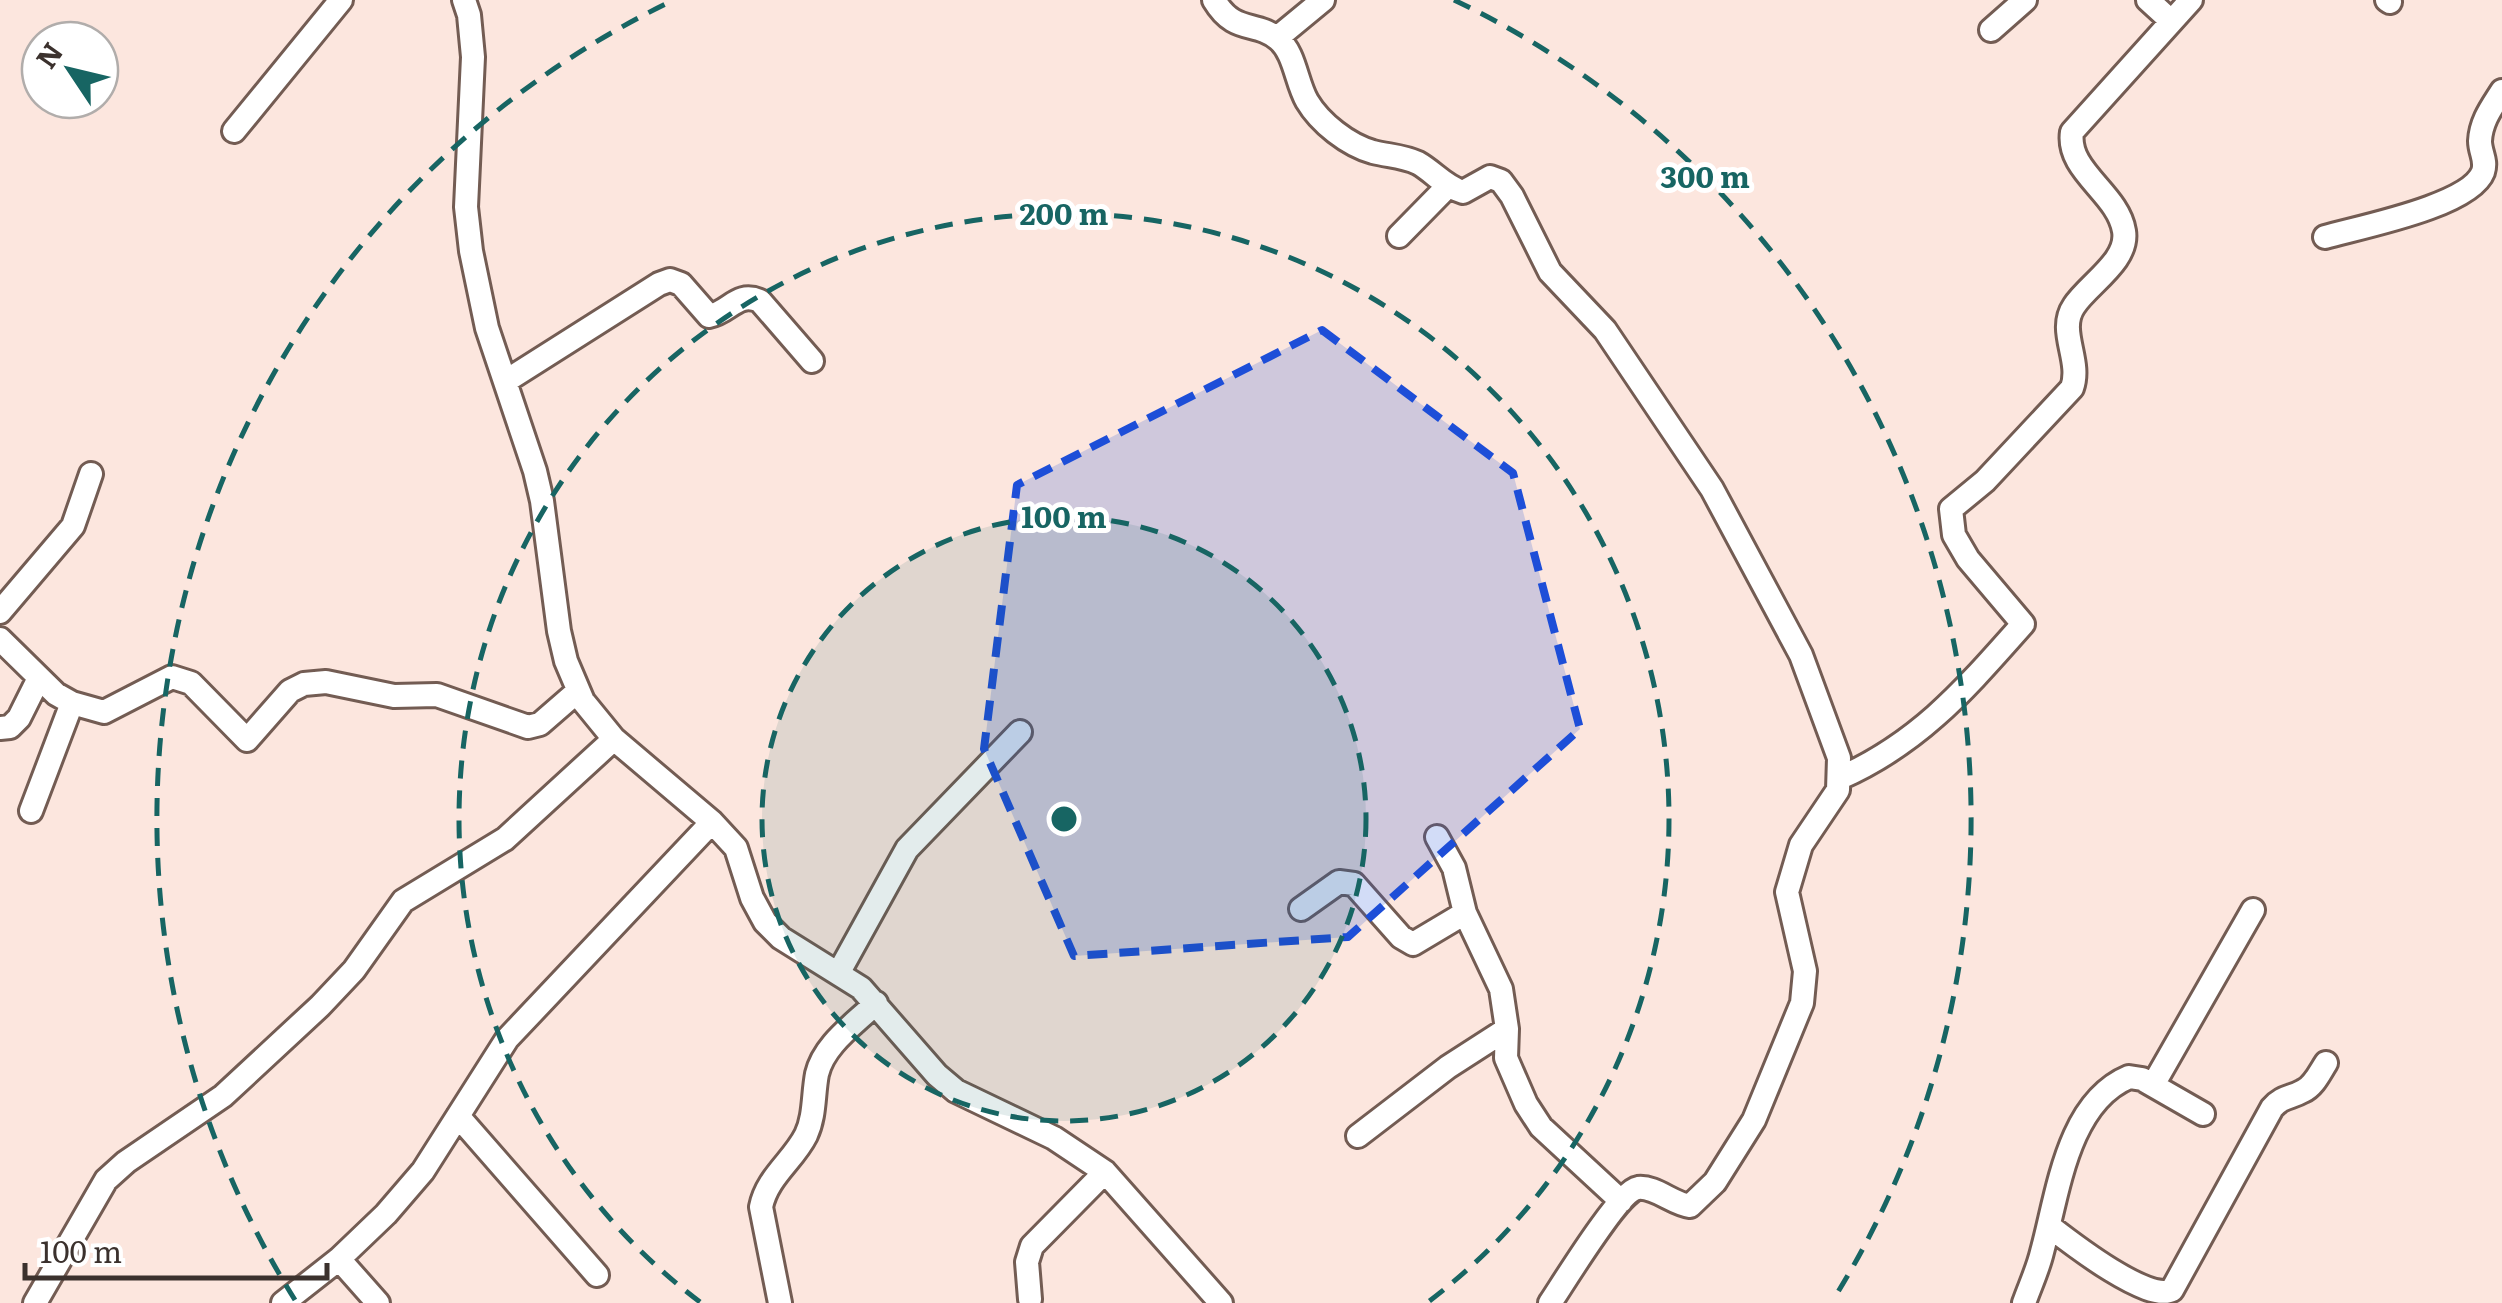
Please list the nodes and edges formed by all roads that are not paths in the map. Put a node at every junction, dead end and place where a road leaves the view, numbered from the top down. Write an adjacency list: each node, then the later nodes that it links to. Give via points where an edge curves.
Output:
1 (341, 0): 12 (street)
2 (464, 0): 17 (street, via 473,57 466,208 488,328)
3 (1214, 0): 10 (street, via 1241,26)
4 (1323, 0): 10 (street)
5 (2025, 0): 9 (street)
6 (2148, 0): 8 (street)
7 (2191, 0): 8 (street)
8 (2171, 21): 27 (street, via 2072,132 2076,158 2115,205 2125,232 2119,255 2072,308 2072,388 1951,509 1954,534 1968,559 2023,624 1945,711 1872,764)
9 (1991, 30)
10 (1277, 38): 13 (street, via 1326,124 1370,152 1421,165)
11 (2502, 91): 15 (street, via 2484,118 2480,143 2486,164 2469,190)
12 (234, 131)
13 (1448, 186): 14 (street); 27 (street, via 1463,192 1490,178 1501,181 1550,272 1605,330 1712,489 1801,655)
14 (1399, 236)
15 (2325, 237)
16 (812, 360): 17 (street, via 760,301 740,298 709,316 670,280)
17 (506, 381): 22 (street, via 542,500 559,631)
18 (91, 474): 19 (street, via 73,526)
19 (0, 612)
20 (0, 639): 21 (street)
21 (39, 678): 23 (street); 24 (street, via 19,718)
22 (578, 691): 23 (street, via 528,727 437,694 394,696 304,684 290,690 247,740 191,683 172,676 104,712); 26 (street)
23 (72, 703): 28 (street)
24 (0, 728)
25 (1020, 732): 34 (street, via 907,850)
26 (614, 740): 29 (street); 48 (street, via 506,840 404,901 320,1006 223,1096 106,1180)
27 (1840, 778): 43 (street, via 1790,873 1787,892 1805,971 1802,1004 1754,1120 1715,1182 1690,1206 1640,1188)
28 (31, 811)
29 (712, 822): 34 (street, via 736,848 765,922 798,951); 40 (street, via 507,1039)
30 (1438, 837): 33 (street)
31 (1301, 910): 33 (street, via 1339,882 1354,884 1413,944)
32 (2253, 910): 38 (street)
33 (1466, 913): 36 (street, via 1501,989)
34 (838, 972): 35 (street)
35 (876, 1004): 42 (street, via 956,1091 1054,1138); 51 (street, via 828,1050 804,1140 764,1191 760,1206)
36 (1507, 1030): 41 (street); 43 (street, via 1506,1058 1541,1127)
37 (2326, 1063): 44 (street, via 2310,1087 2272,1108 2166,1295 2113,1274)
38 (2153, 1085): 39 (street); 44 (street, via 2129,1076 2104,1092 2082,1123)
39 (2203, 1114)
40 (458, 1116): 45 (street, via 423,1171); 46 (street)
41 (1358, 1136)
42 (1105, 1172): 47 (street, via 1032,1246 1026,1262); 52 (street)
43 (1620, 1201): 53 (street)
44 (2049, 1226): 54 (street)
45 (339, 1260): 49 (street); 50 (street)
46 (597, 1275)
47 (1030, 1299)
48 (35, 1303)
49 (283, 1303)
50 (378, 1303)
51 (780, 1303)
52 (1221, 1303)
53 (1550, 1303)
54 (2024, 1303)

